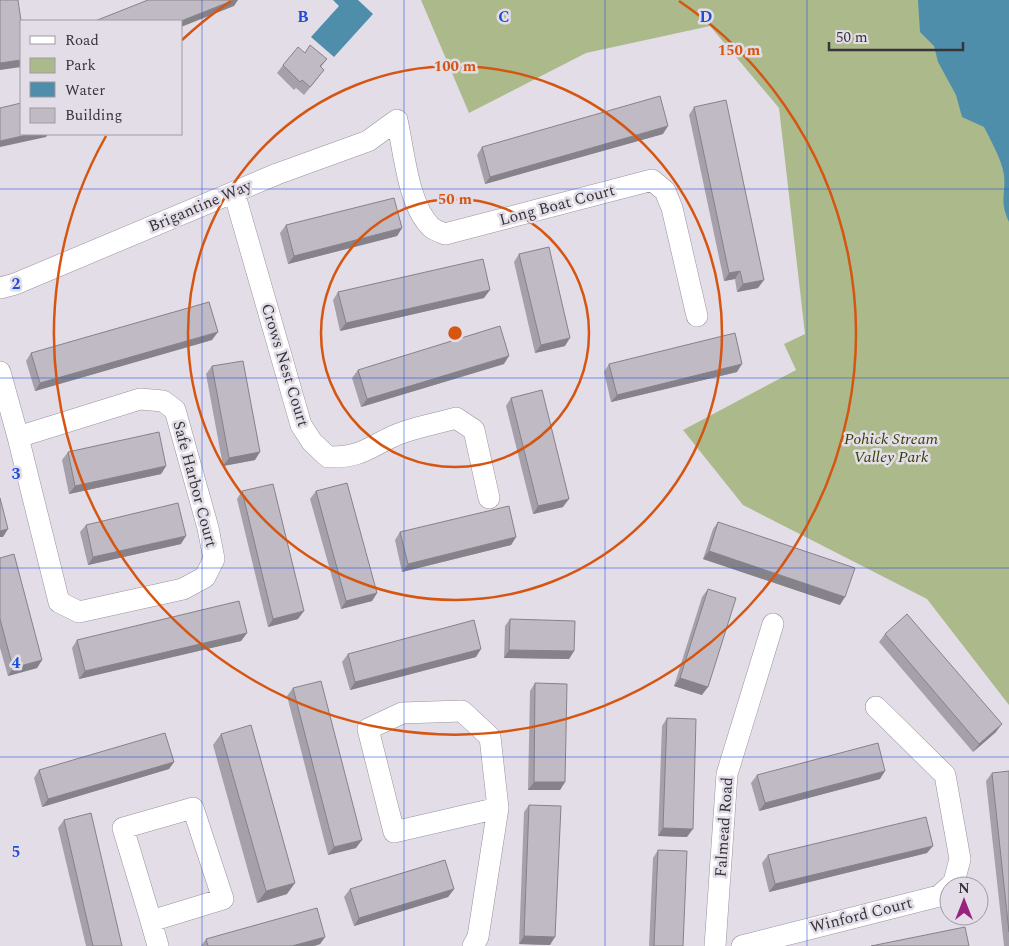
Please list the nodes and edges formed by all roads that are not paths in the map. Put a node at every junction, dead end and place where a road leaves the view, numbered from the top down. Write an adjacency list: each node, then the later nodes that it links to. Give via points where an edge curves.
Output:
1 (397, 120): 2 (street, Brigantine Way, via 368,141); 4 (street, Long Boat Court, via 415,200 432,228 445,234 652,180 665,191 672,208)
2 (234, 192): 3 (street, Brigantine Way); 7 (street, Crows Nest Court, via 301,425 312,442 328,457 347,457 372,449 402,432 456,418 474,430)
3 (0, 288)
4 (697, 316)
5 (0, 372): 6 (street, Safe Harbor Court)
6 (18, 437): 6 (street, Safe Harbor Court, via 59,602 79,612 183,589 205,577 214,559 208,528 175,410 163,401 140,399)
7 (489, 498)
8 (773, 624): 16 (street, Falmead Road, via 727,774)
9 (876, 707): 11 (street, Winford Court, via 946,775 960,859)
10 (498, 808): 10 (street, via 490,736 462,711 402,713 368,728 394,832); 15 (street, via 478,937)
11 (956, 876)
12 (939, 896): 17 (street, Winford Court)
13 (151, 921): 13 (street, via 123,828 193,808 223,899); 14 (street)
14 (158, 946)
15 (473, 946)
16 (715, 946)
17 (742, 946)

